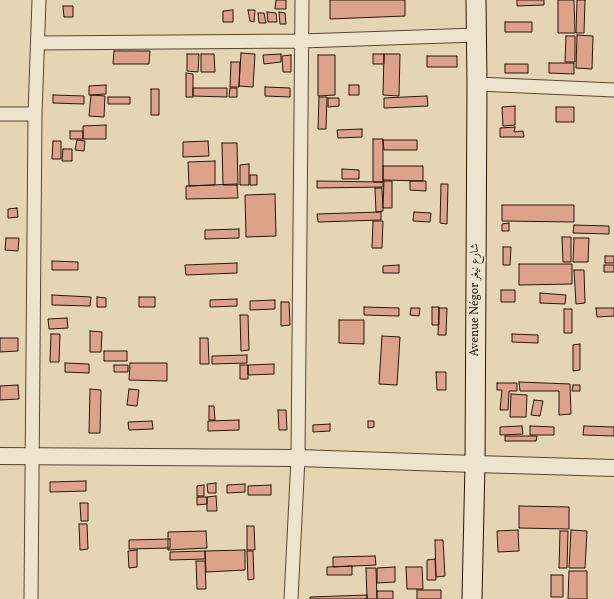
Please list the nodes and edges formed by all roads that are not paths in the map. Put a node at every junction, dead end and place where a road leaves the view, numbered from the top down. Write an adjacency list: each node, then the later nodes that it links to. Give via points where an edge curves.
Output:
1 (39, 0): 6 (street)
2 (302, 0): 5 (street)
3 (476, 0): 4 (main road, Avenue Négor شارع نيغر)
4 (476, 35): 5 (street); 7 (main road, Avenue Négor شارع نيغر)
5 (302, 41): 6 (street); 13 (street)
6 (38, 43): 10 (street)
7 (477, 84): 8 (street); 14 (main road, Avenue Négor شارع نيغر)
8 (614, 90)
9 (0, 114): 10 (street)
10 (34, 114): 12 (street)
11 (0, 456): 12 (street)
12 (32, 457): 13 (street); 16 (street)
13 (298, 458): 14 (street); 17 (street)
14 (475, 464): 15 (street); 18 (main road, Avenue Négor شارع نيغر)
15 (614, 468)
16 (31, 599)
17 (291, 599)
18 (472, 599)

